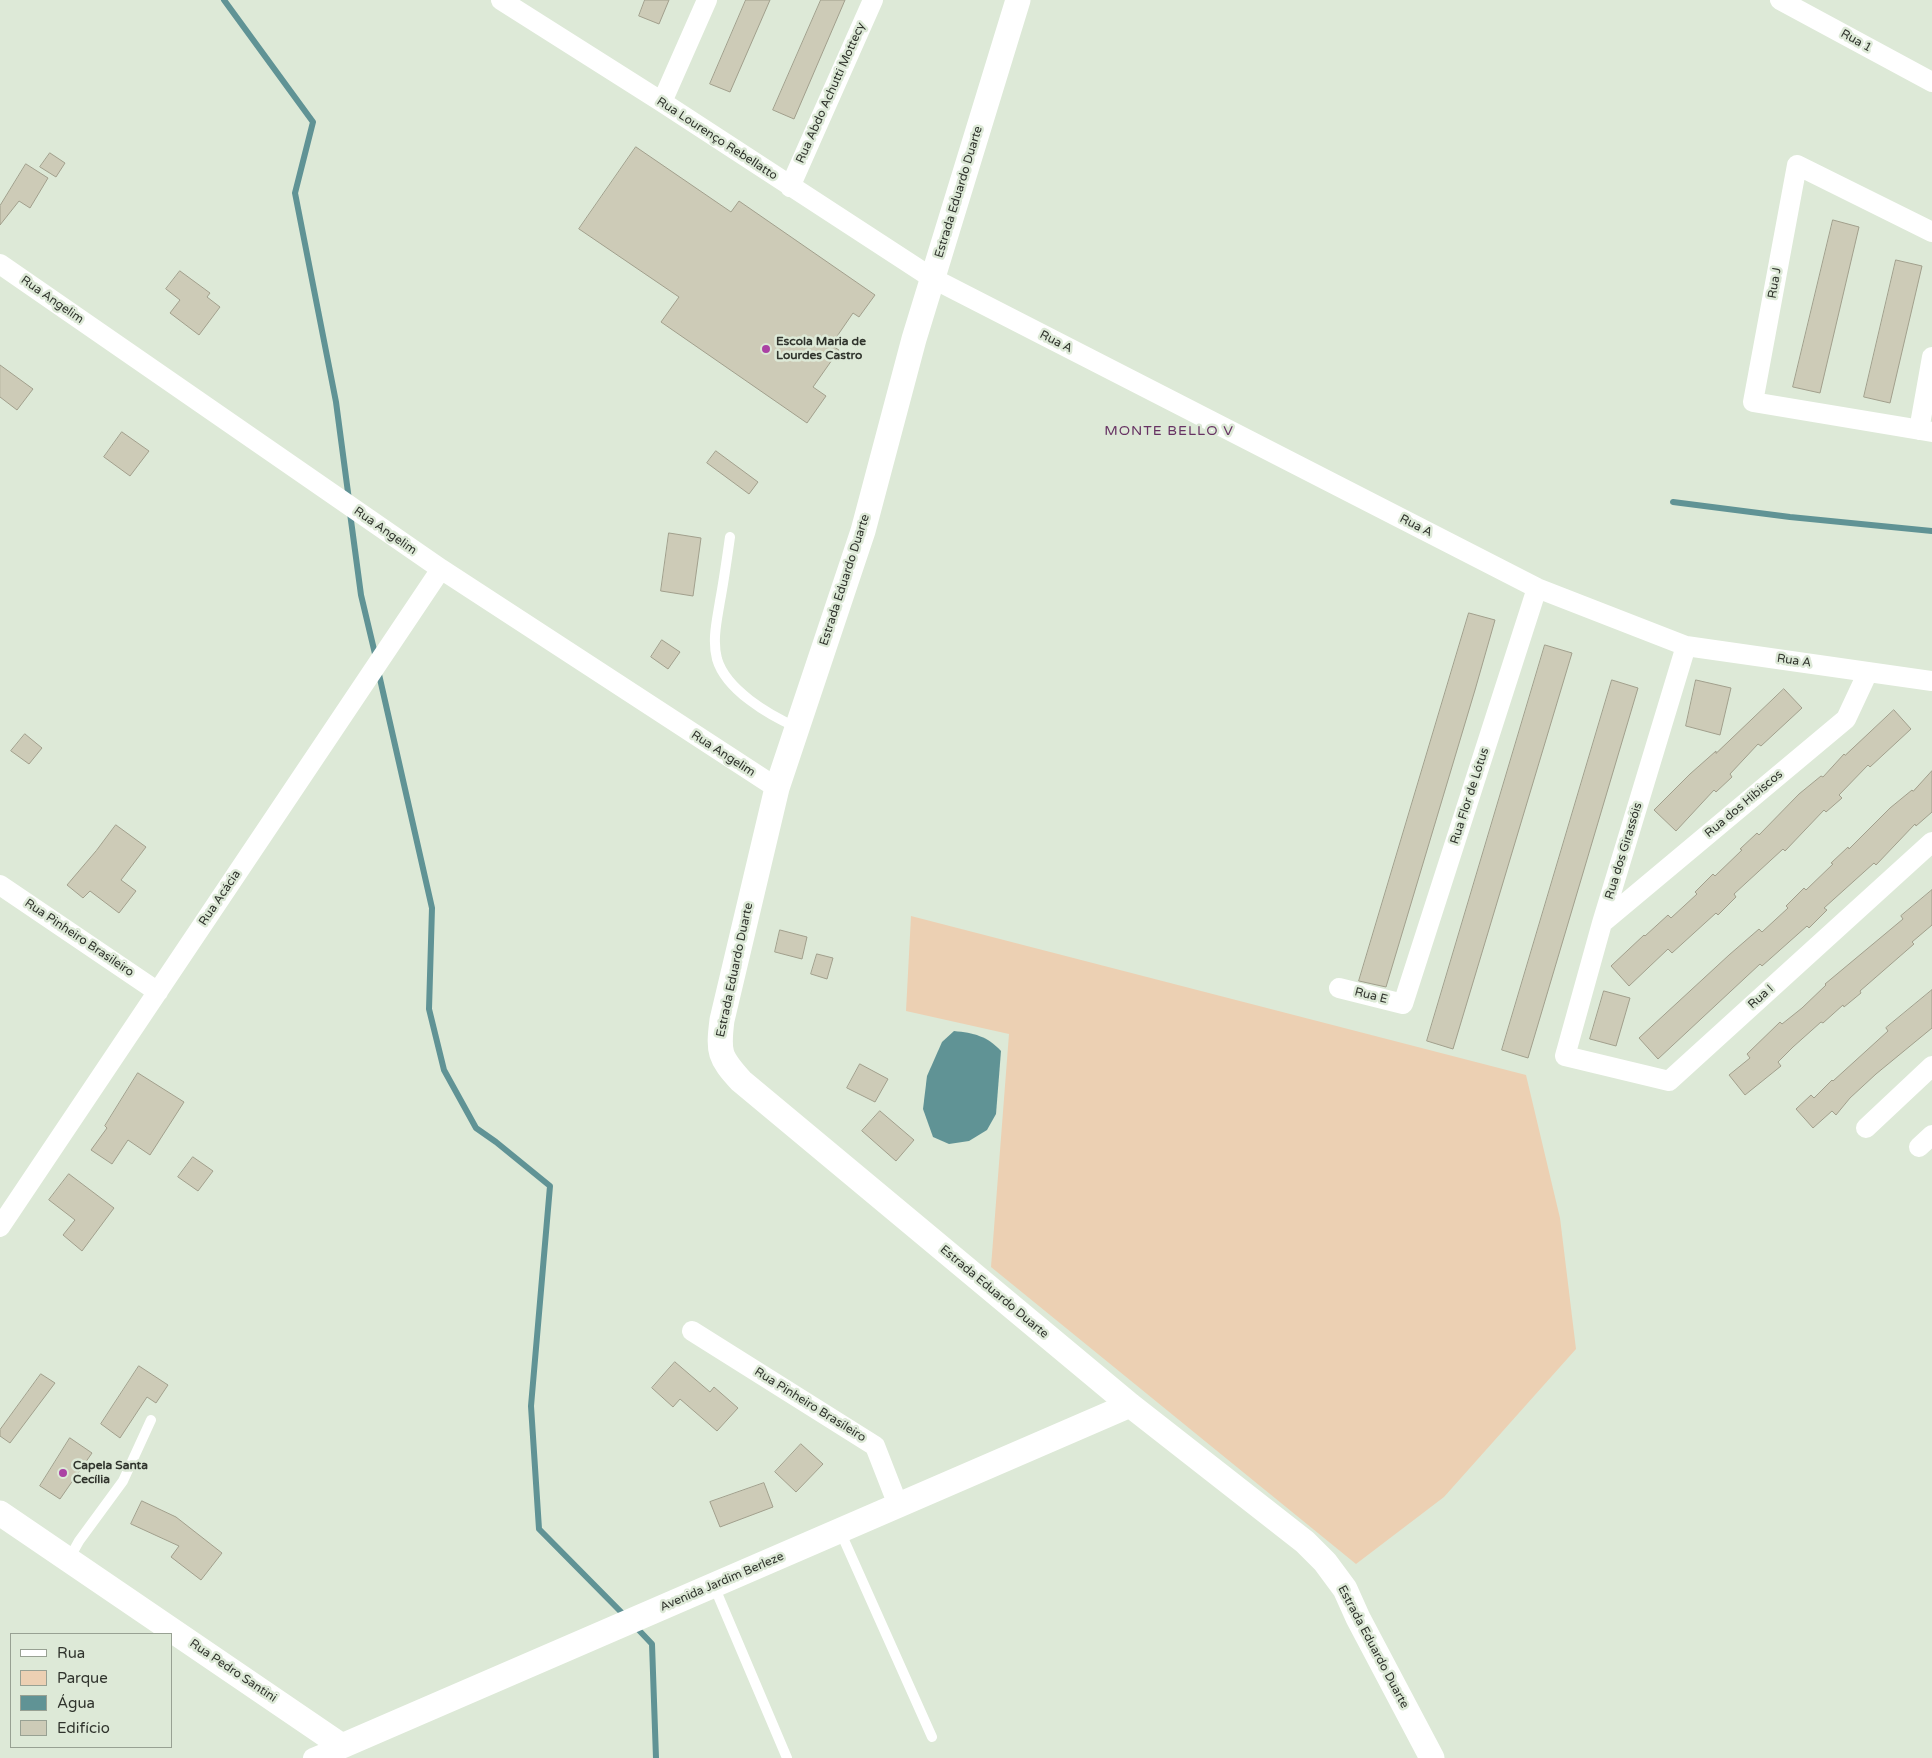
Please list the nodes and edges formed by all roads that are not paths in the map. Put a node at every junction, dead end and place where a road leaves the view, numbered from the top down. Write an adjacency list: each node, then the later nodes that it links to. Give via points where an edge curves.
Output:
1 (501, 0): 6 (street, Rua Lourenço Rebellatto)
2 (707, 0): 8 (street)
3 (873, 0): 9 (street, Rua Abdo Achutti Mottecy)
4 (1018, 0): 12 (street, Estrada Eduardo Duarte)
5 (1780, 0): 7 (street, Rua 1)
6 (531, 8): 8 (street, Rua Lourenço Rebellatto)
7 (1932, 82)
8 (662, 102): 9 (street, Rua Lourenço Rebellatto)
9 (790, 187): 12 (street, Rua Lourenço Rebellatto)
10 (1932, 232): 14 (street, Rua J, via 1797,165 1753,402)
11 (0, 264): 16 (street, Rua Angelim)
12 (932, 278): 17 (street, Rua A); 21 (street, Estrada Eduardo Duarte, via 863,531)
13 (1932, 356): 14 (street)
14 (1925, 431)
15 (730, 537): 21 (lane, via 714,642 717,659 737,691)
16 (441, 569): 22 (street, Rua Angelim); 27 (street, Rua Acácia)
17 (1537, 588): 18 (street, Rua A); 28 (street, Rua Flor de Lótus)
18 (1686, 646): 19 (street, Rua A); 25 (street, Rua dos Girassóis)
19 (1868, 672): 20 (street, Rua A); 25 (street, Rua dos Hibiscos, via 1846,720)
20 (1932, 681)
21 (797, 728): 22 (street, Estrada Eduardo Duarte)
22 (776, 788): 34 (street, Estrada Eduardo Duarte, via 722,1020 719,1046 725,1064 741,1081)
23 (1932, 842): 29 (street, Rua I, via 1669,1081)
24 (0, 885): 27 (street, Rua Pinheiro Brasileiro)
25 (1602, 923): 29 (street, Rua dos Girassóis)
26 (1339, 988): 28 (street, Rua E)
27 (158, 992): 32 (street, Rua Acácia)
28 (1403, 1004)
29 (1565, 1056)
30 (1932, 1066): 31 (street)
31 (1866, 1128)
32 (0, 1227)
33 (692, 1331): 36 (street, Rua Pinheiro Brasileiro, via 875,1446)
34 (1130, 1405): 36 (street, Avenida Jardim Berleze); 45 (street, Estrada Eduardo Duarte, via 1305,1542 1325,1562 1345,1590)
35 (150, 1420): 39 (lane, via 123,1481)
36 (898, 1505): 38 (street, Avenida Jardim Berleze)
37 (0, 1513): 39 (street, Rua Pedro Santini)
38 (840, 1530): 40 (street, Avenida Jardim Berleze); 41 (lane)
39 (69, 1560): 42 (street, Rua Pedro Santini)
40 (713, 1585): 42 (street, Avenida Jardim Berleze); 44 (lane)
41 (932, 1737)
42 (342, 1746): 43 (street, Avenida Jardim Berleze)
43 (313, 1758)
44 (787, 1758)
45 (1432, 1758)

